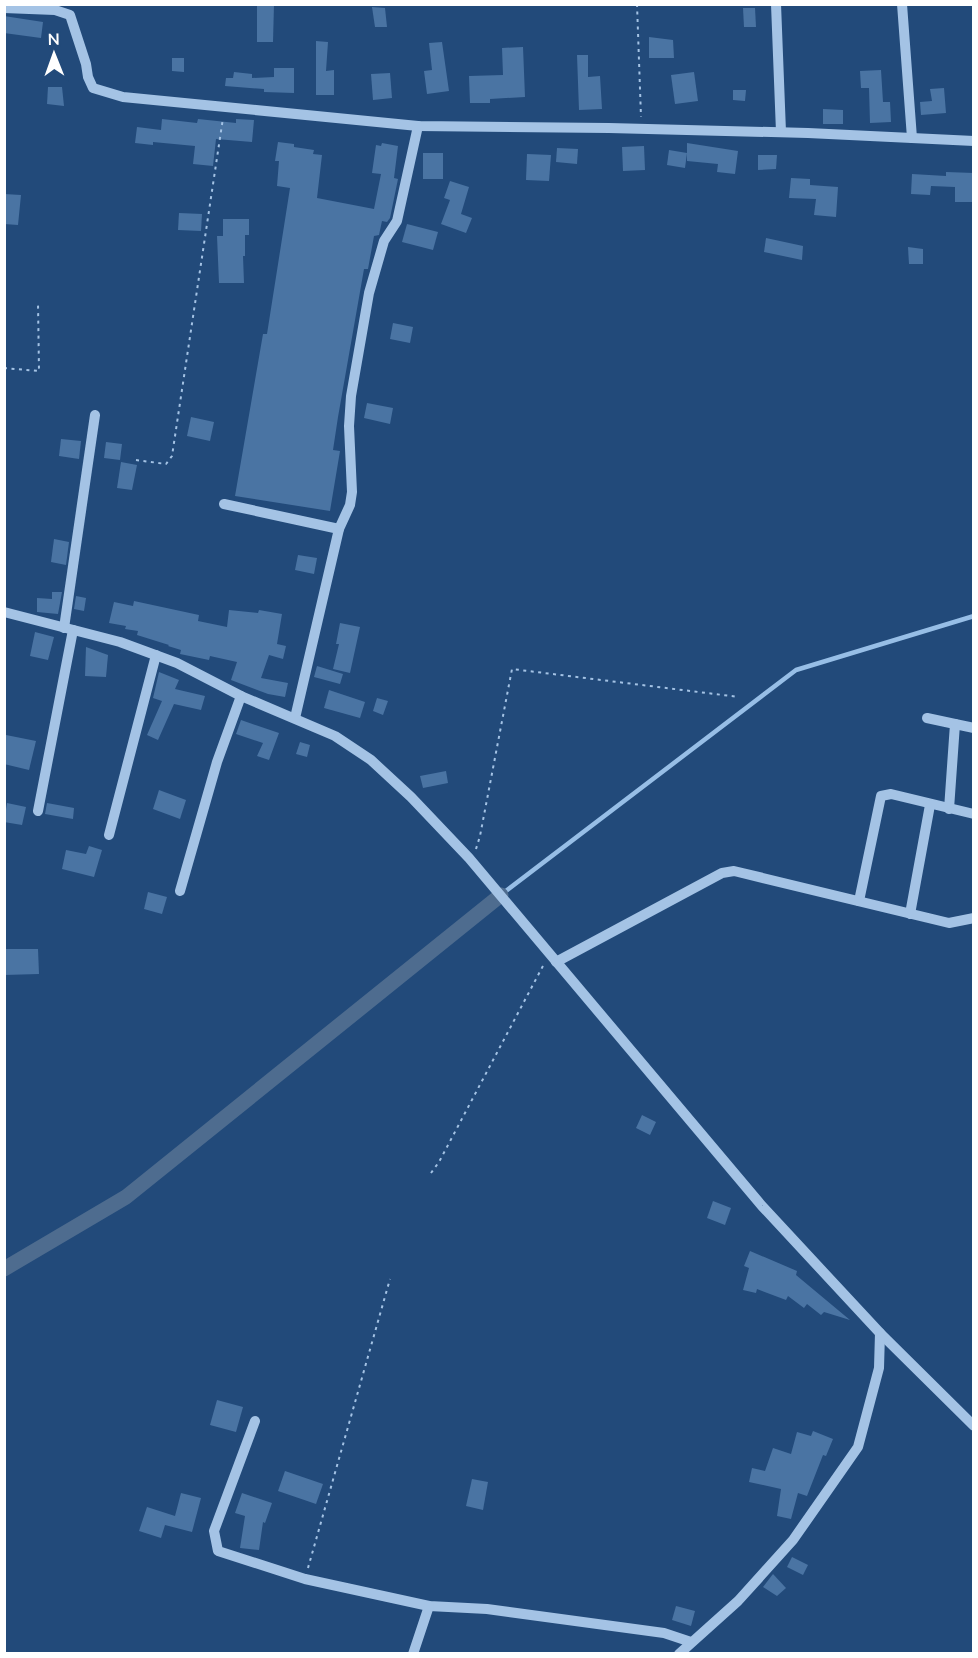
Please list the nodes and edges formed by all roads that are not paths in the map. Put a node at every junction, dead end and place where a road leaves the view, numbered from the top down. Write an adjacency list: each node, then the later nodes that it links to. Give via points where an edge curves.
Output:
1 (776, 4): 5 (street)
2 (902, 4): 6 (street)
3 (4, 8): 4 (street, via 55,10 70,15 93,88 123,97)
4 (418, 126): 5 (street); 10 (street, via 397,221 384,241 369,293 351,396 352,492)
5 (781, 132): 6 (street)
6 (912, 138): 7 (street)
7 (974, 141)
8 (95, 415): 12 (street)
9 (224, 504): 10 (street)
10 (339, 529): 15 (street)
11 (4, 612): 12 (street)
12 (68, 629): 13 (street); 21 (street)
13 (156, 655): 14 (street); 23 (street)
14 (241, 696): 15 (street); 24 (street, via 217,762)
15 (295, 718): 28 (street, via 335,736 371,760 411,796)
16 (927, 718): 17 (street)
17 (955, 724): 18 (street); 20 (street)
18 (974, 728)
19 (930, 805): 20 (street); 25 (street, via 891,794 881,796); 26 (street)
20 (949, 809): 22 (street)
21 (38, 811)
22 (974, 814)
23 (110, 835)
24 (180, 891)
25 (859, 901): 26 (street); 28 (street, via 734,871 722,873)
26 (910, 914): 27 (street, via 949,923)
27 (974, 918)
28 (552, 957): 29 (street, via 762,1206)
29 (880, 1333): 31 (street); 33 (street, via 879,1368 858,1447 794,1540 738,1601)
30 (255, 1421): 32 (street, via 214,1531 218,1551 305,1579)
31 (974, 1426)
32 (429, 1605): 33 (street, via 664,1633); 34 (street)
33 (691, 1642): 35 (street)
34 (413, 1653)
35 (679, 1653)

